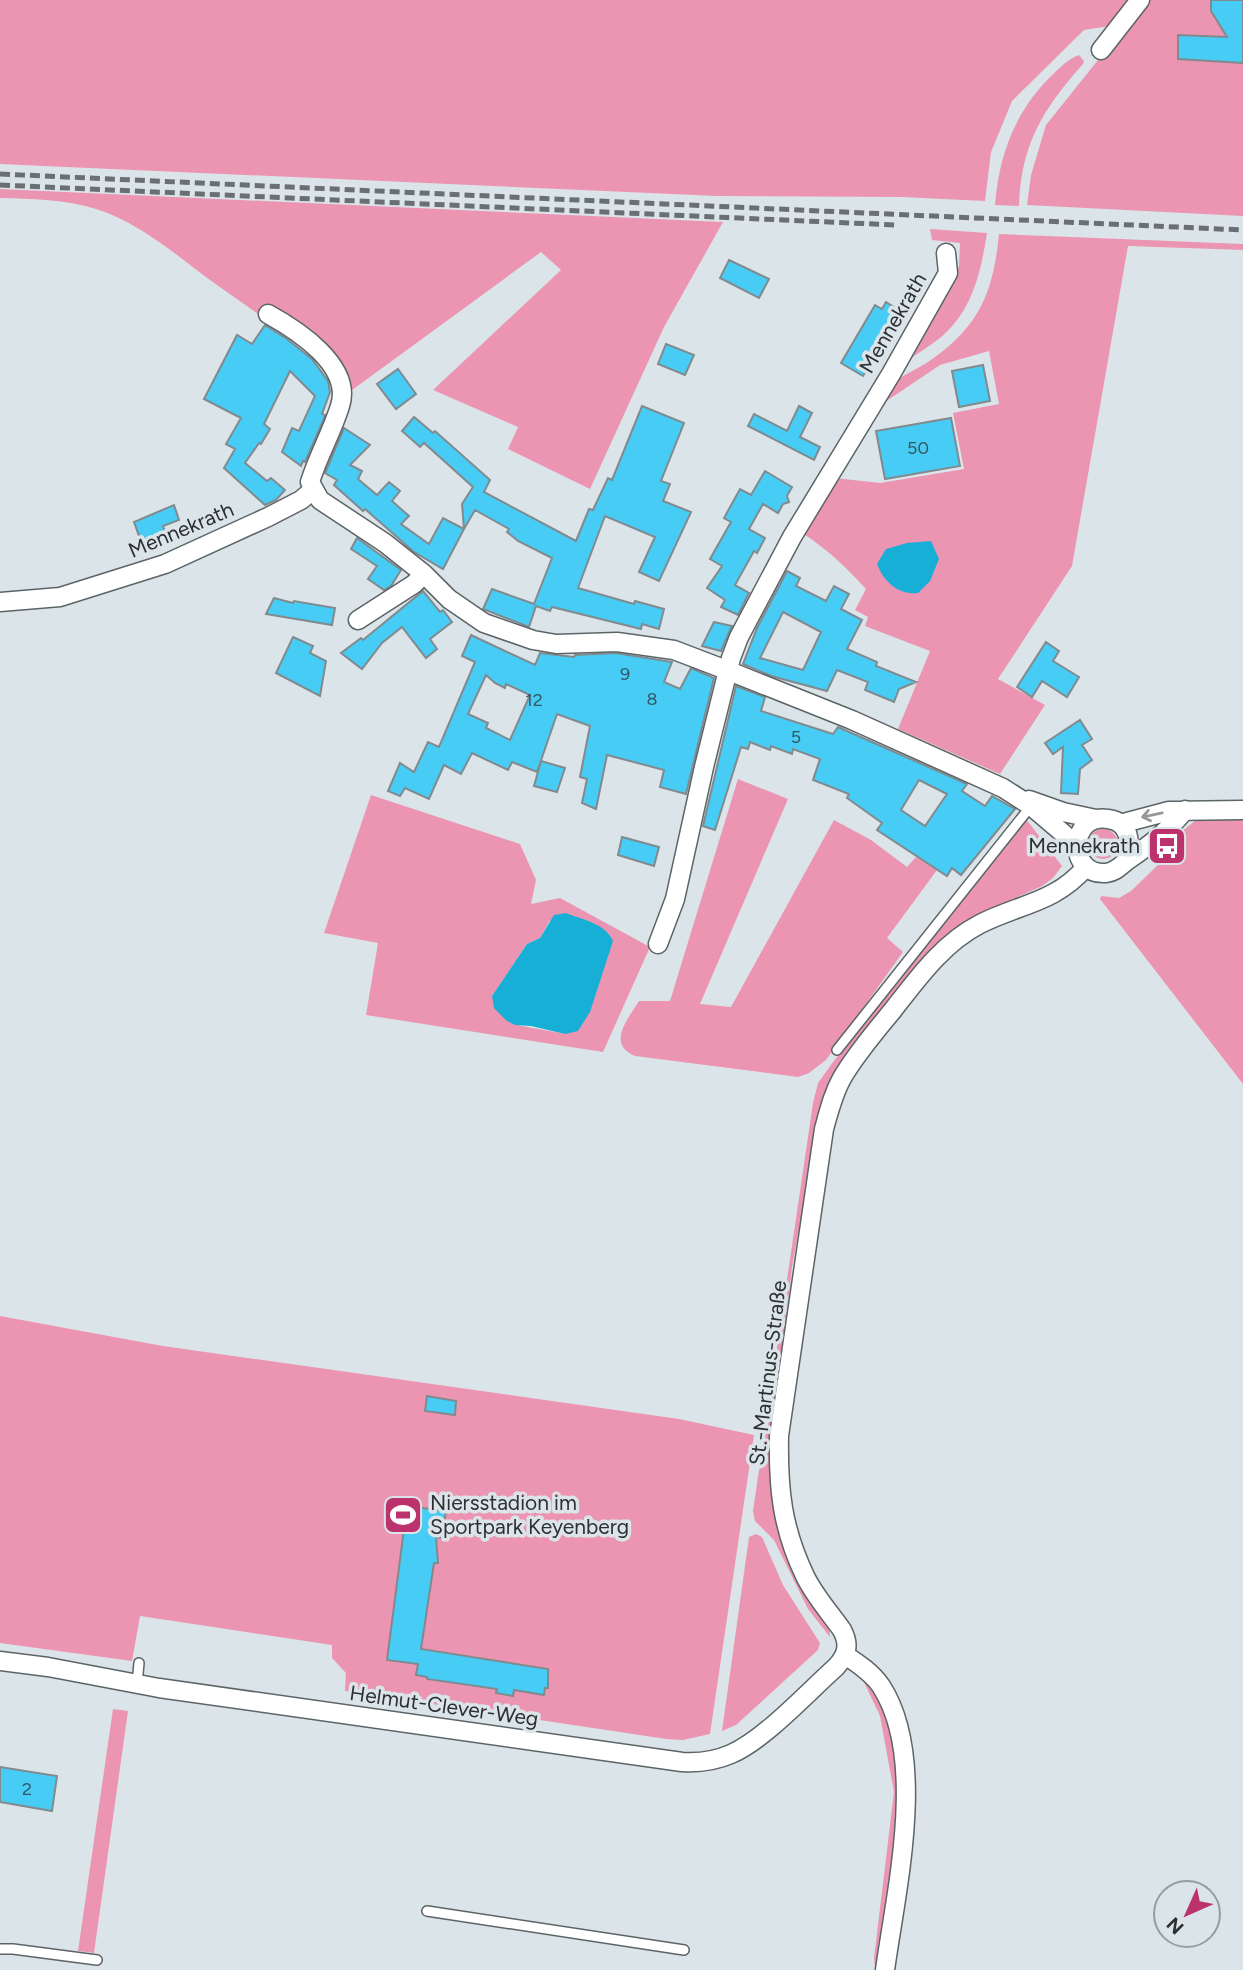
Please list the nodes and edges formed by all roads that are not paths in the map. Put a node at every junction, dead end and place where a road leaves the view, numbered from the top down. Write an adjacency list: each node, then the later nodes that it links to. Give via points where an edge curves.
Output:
1 (1140, 0): 2 (street)
2 (1101, 50)
3 (946, 253): 9 (street, Mennekrath, via 948,273 765,585 739,638)
4 (268, 314): 5 (street, via 313,344 336,371 342,388 341,404 310,482)
5 (313, 490): 6 (street, via 320,500); 7 (street, Mennekrath, via 301,500 165,564 60,597)
6 (424, 574): 8 (street); 9 (street, via 468,614 506,633 556,644 646,645 674,650)
7 (0, 602)
8 (358, 620)
9 (729, 671): 10 (street); 19 (street, Mennekrath, via 675,899)
10 (1014, 794): 11 (street); 14 (street)
11 (1031, 807): 16 (street); 20 (lane)
12 (1185, 810): 13 (street); 15 (street, one-way to 15); 17 (street, via 1145,850)
13 (1243, 810)
14 (1096, 819): 15 (street); 16 (street, via 1079,834)
15 (1120, 824): 17 (street, via 1129,837)
16 (1076, 849): 18 (street)
17 (1126, 861): 18 (street, via 1106,873)
18 (1086, 867): 21 (street, St.-Martinus-Straße, via 1056,894 980,924 948,946 871,1037 833,1097 824,1129 779,1436 778,1482 796,1553 806,1577 847,1639)
19 (658, 944)
20 (837, 1050)
21 (845, 1656): 24 (street, Helmut-Clever-Weg, via 757,1738 728,1756 696,1763); 29 (street, via 881,1687 891,1707 904,1761 905,1829)
22 (0, 1661): 24 (street, Helmut-Clever-Weg)
23 (139, 1662): 24 (lane)
24 (137, 1684)
25 (427, 1911): 27 (lane)
26 (0, 1950): 28 (lane)
27 (684, 1950)
28 (97, 1960)
29 (885, 1970)

